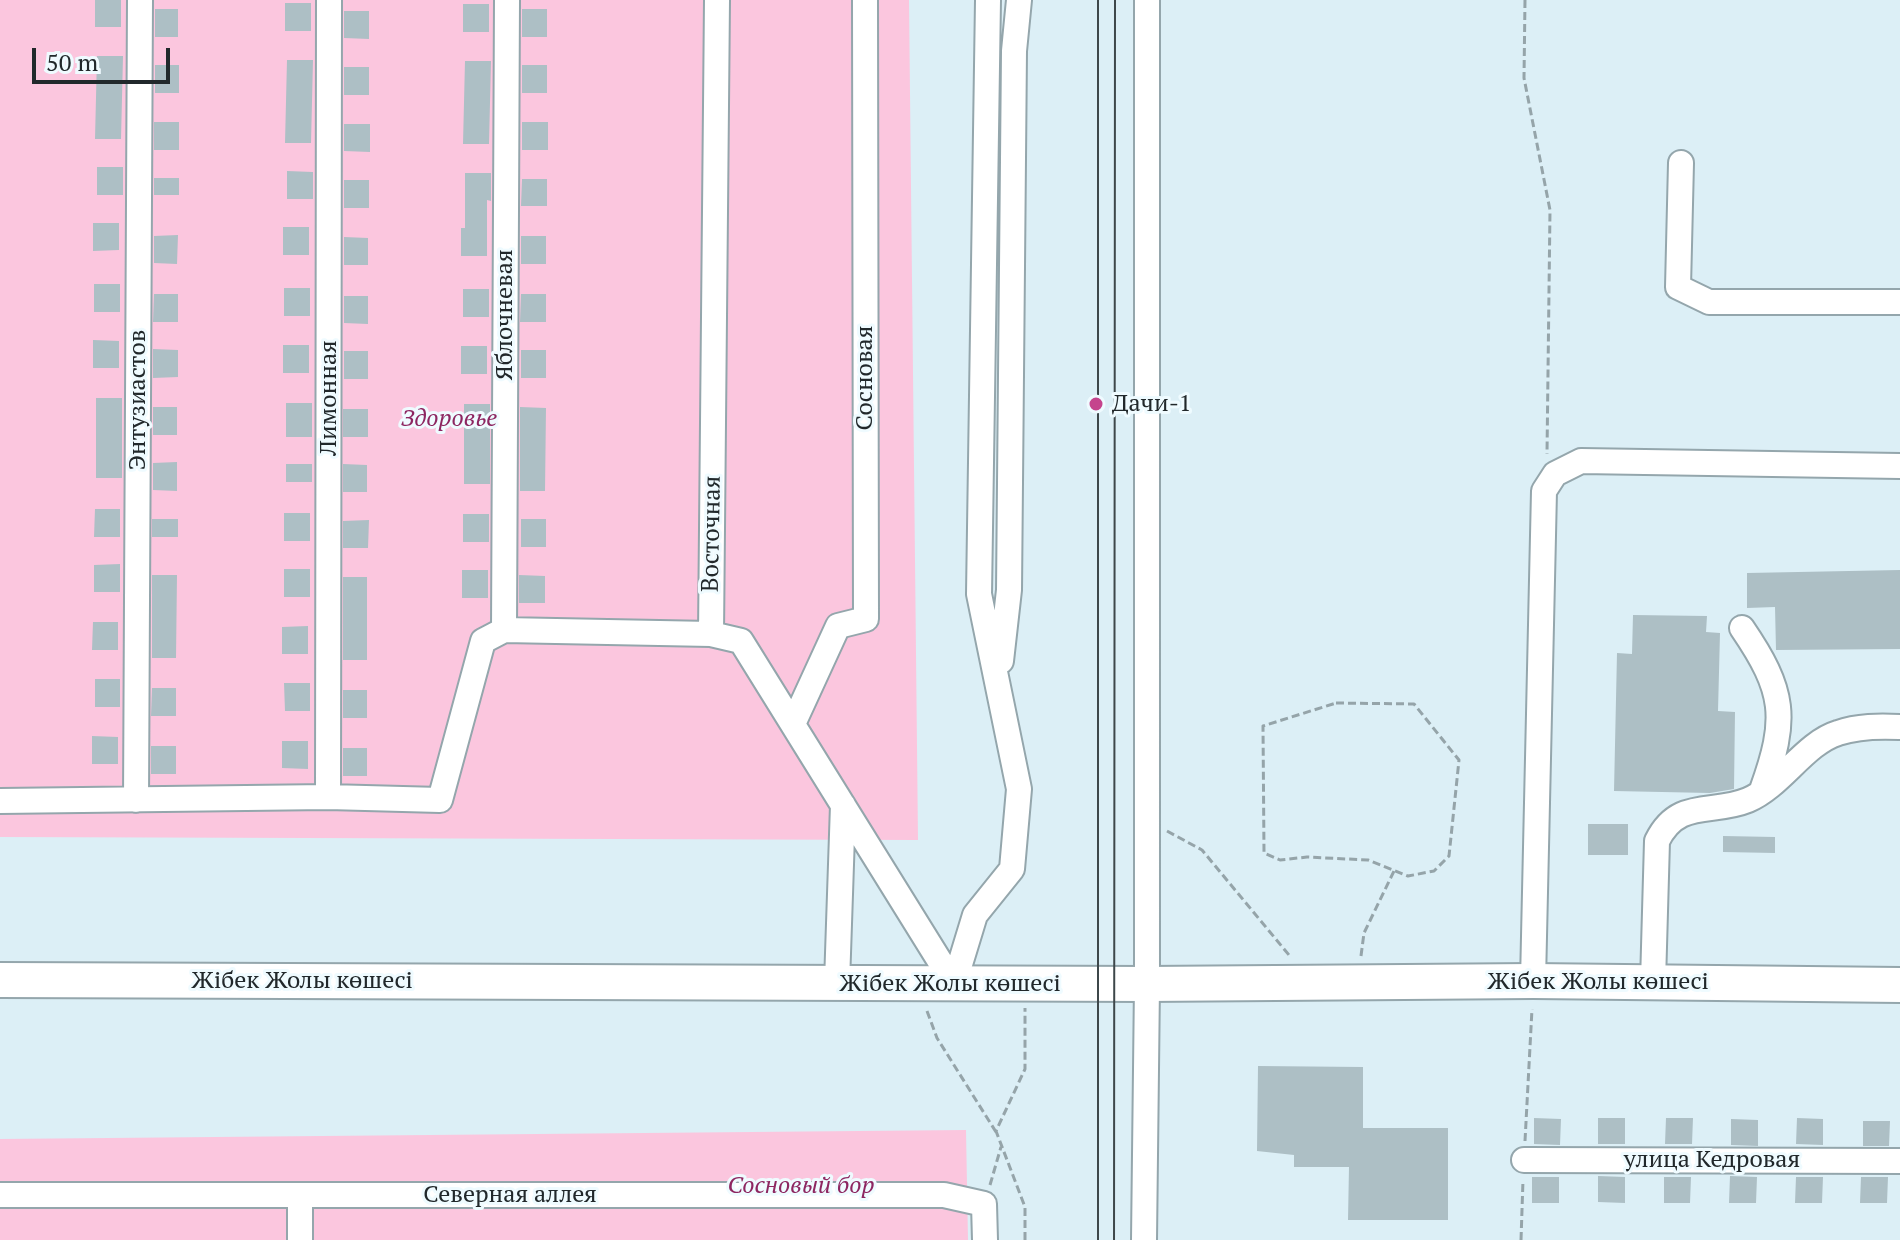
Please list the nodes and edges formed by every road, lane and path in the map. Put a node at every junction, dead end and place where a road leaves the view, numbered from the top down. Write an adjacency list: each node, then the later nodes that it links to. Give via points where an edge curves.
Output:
1 (140, 0): 22 (street, Энтузиастов)
2 (329, 0): 21 (street, Лимонная)
3 (507, 0): 15 (street, Яблочневая)
4 (717, 0): 16 (street, Восточная)
5 (865, 0): 18 (street, Сосновая, via 866,619 838,626)
6 (988, 0): 17 (street, via 979,594)
7 (1019, 0): 17 (street, via 1014,51 1009,590)
8 (1147, 0): 25 (street)
9 (1525, 0): 13 (path, via 1524,78 1550,210 1547,460)
10 (1681, 163): 11 (street, via 1678,287 1709,302)
11 (1900, 302)
12 (1900, 466): 13 (street, via 1581,461)
13 (1555, 474): 28 (street, via 1544,491)
14 (1742, 628): 20 (street, via 1766,664 1777,695 1777,743)
15 (504, 630): 16 (street); 21 (street, via 483,641 440,800)
16 (711, 634): 18 (street, via 741,641)
17 (998, 686): 33 (street, via 1019,789 1012,869 975,915)
18 (793, 724): 24 (street)
19 (1900, 727): 20 (street, via 1836,733)
20 (1761, 792): 30 (street, via 1735,804 1693,810 1668,821 1662,830 1655,854)
21 (328, 797): 22 (street)
22 (136, 800): 23 (street)
23 (0, 801)
24 (843, 805): 31 (street); 33 (street)
25 (1147, 821): 32 (path, via 1202,850); 35 (street)
26 (1394, 871): 26 (path, via 1408,876 1434,871 1449,856 1459,760 1414,704 1336,703 1263,726 1264,853 1280,860 1368,860); 29 (path, via 1364,933)
27 (0, 980): 31 (highway, Жібек Жолы көшесі)
28 (1533, 981): 29 (highway, Жібек Жолы көшесі); 30 (highway, Жібек Жолы көшесі); 38 (path)
29 (1357, 982): 32 (highway, Жібек Жолы көшесі)
30 (1653, 982): 36 (highway, Жібек Жолы көшесі)
31 (837, 983): 33 (highway, Жібек Жолы көшесі)
32 (1311, 983): 35 (highway, Жібек Жолы көшесі)
33 (939, 984): 34 (highway, Жібек Жолы көшесі); 37 (path, via 923,1000 937,1038)
34 (1025, 984): 35 (highway, Жібек Жолы көшесі); 37 (path, via 1025,1069)
35 (1147, 984): 46 (street)
36 (1900, 985)
37 (996, 1131): 42 (path, via 1002,1149); 45 (path, via 1025,1207)
38 (1524, 1160): 39 (street, улица Кедровая); 47 (path)
39 (1900, 1161)
40 (0, 1195): 41 (street, Северная аллея)
41 (300, 1195): 42 (street, Северная аллея, via 944,1195); 43 (street)
42 (984, 1204): 44 (street)
43 (300, 1240)
44 (985, 1240)
45 (1025, 1240)
46 (1144, 1240)
47 (1521, 1240)

